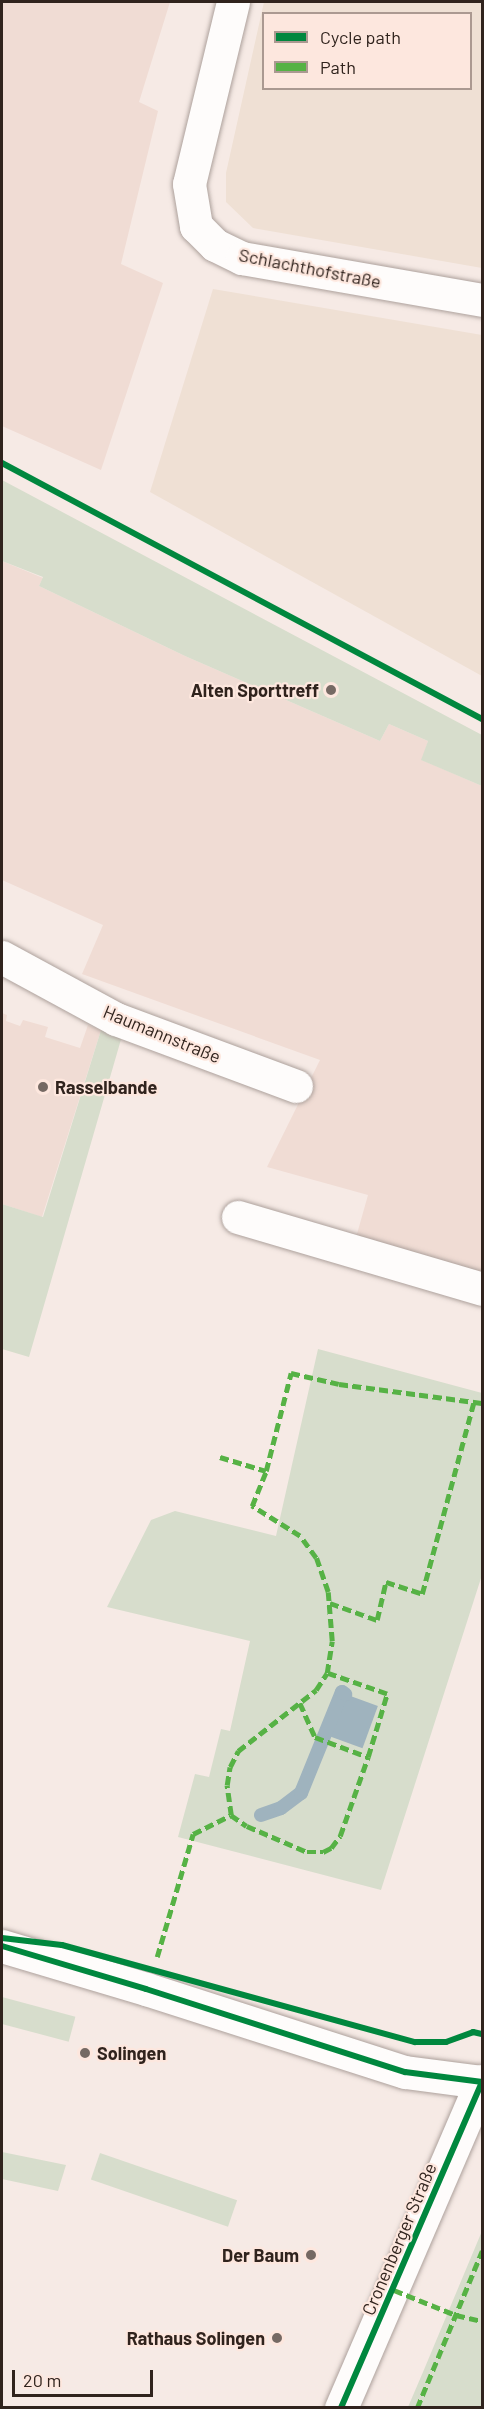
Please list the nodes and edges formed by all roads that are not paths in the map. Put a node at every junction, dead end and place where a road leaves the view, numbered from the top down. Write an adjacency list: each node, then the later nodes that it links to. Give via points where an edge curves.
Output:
1 (233, 2): 2 (street, Schlachthofstraße, via 189,184 196,226 215,245 242,258)
2 (483, 300)
3 (2, 957): 4 (street, Haumannstraße, via 116,1019)
4 (296, 1086)
5 (238, 1216): 6 (street)
6 (483, 1289)
7 (2, 1946): 8 (street, via 405,2072)
8 (482, 2082): 9 (street, Cronenberger Straße)
9 (341, 2408)

